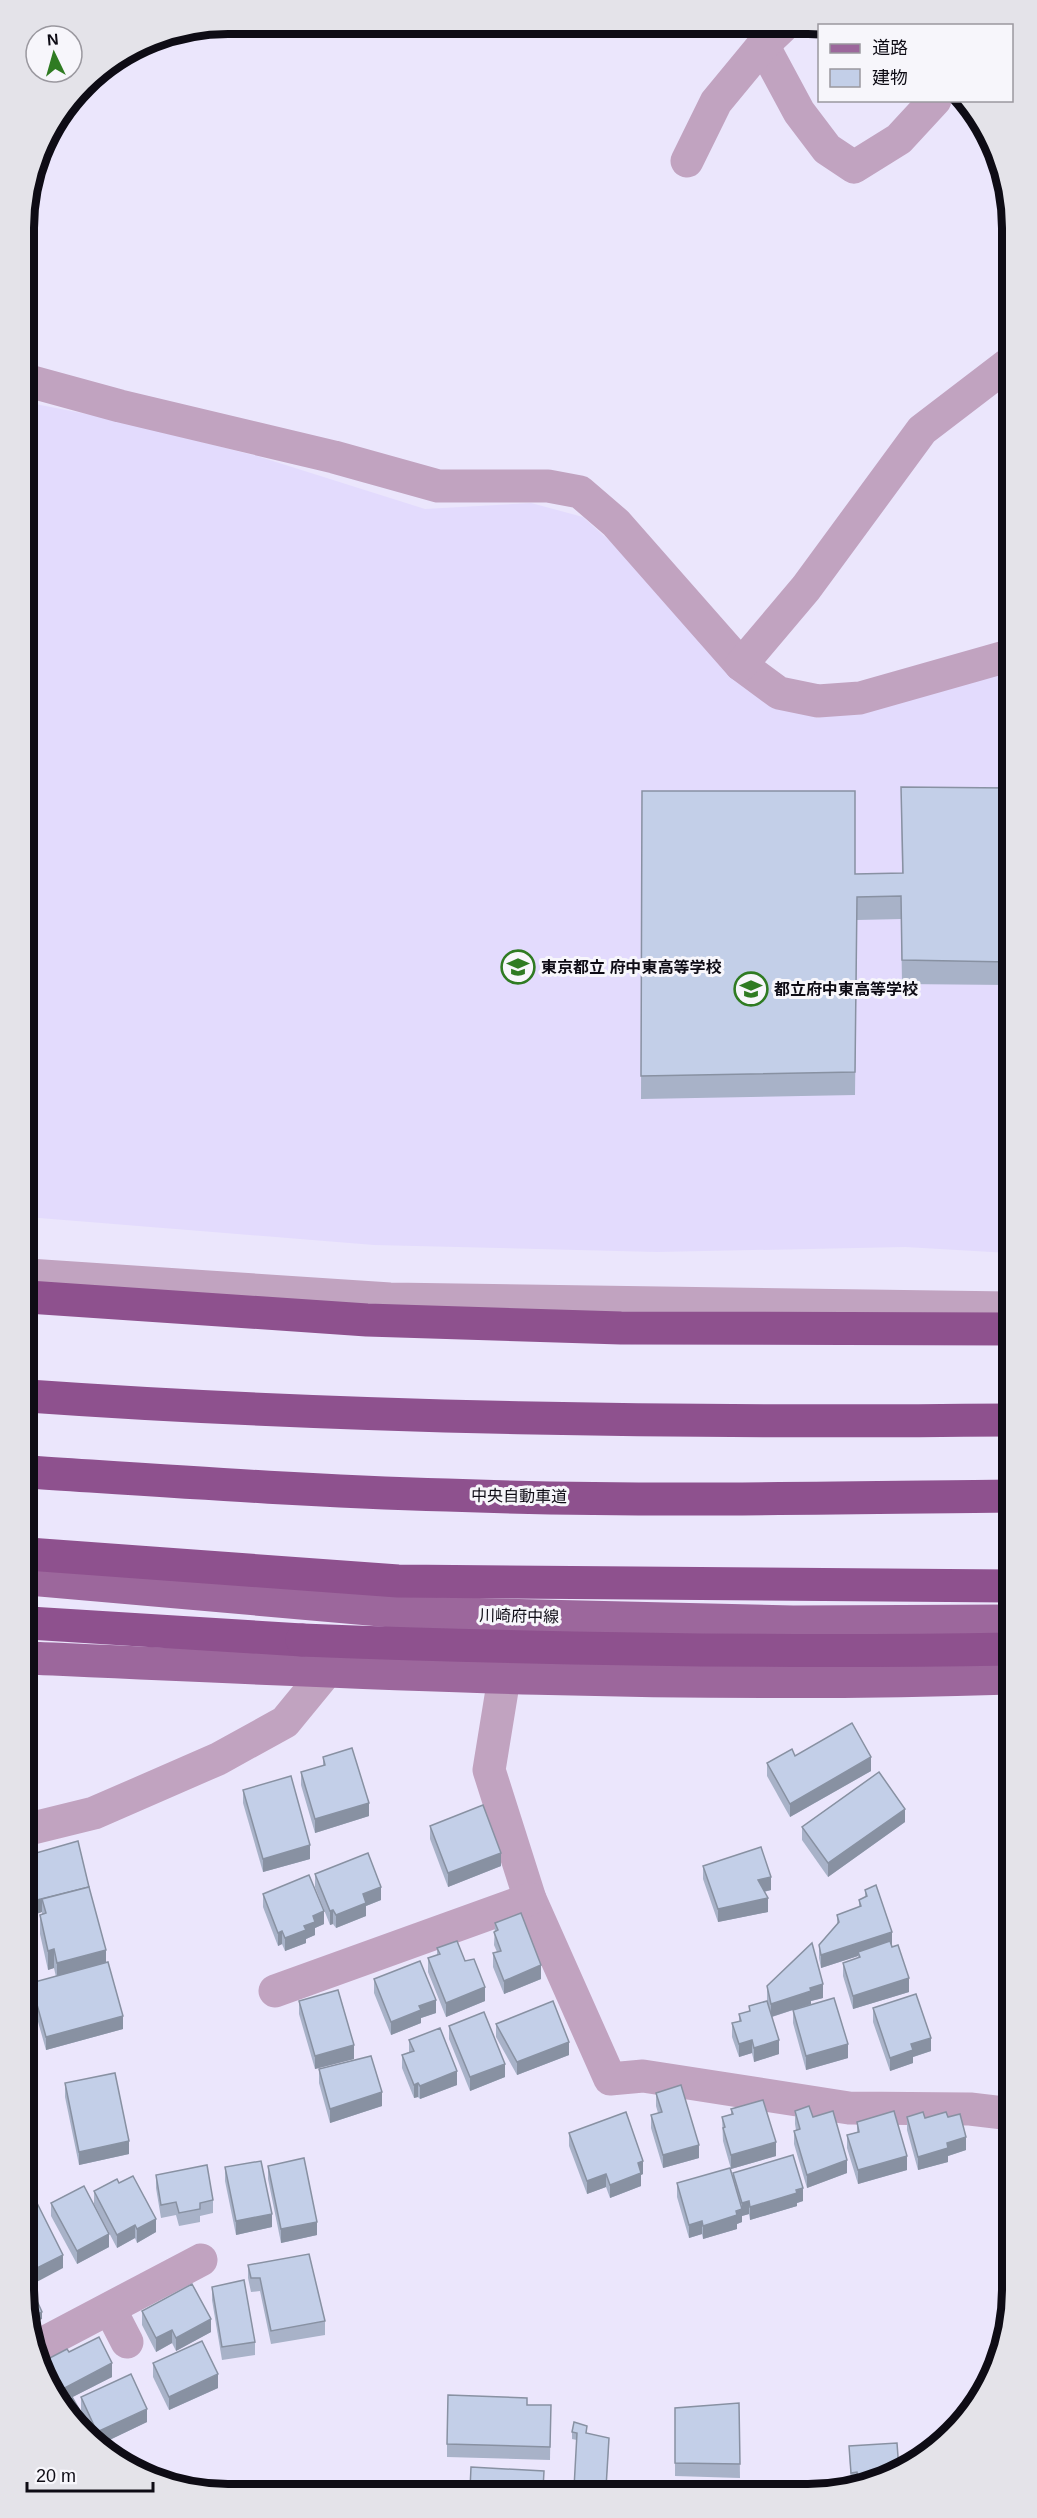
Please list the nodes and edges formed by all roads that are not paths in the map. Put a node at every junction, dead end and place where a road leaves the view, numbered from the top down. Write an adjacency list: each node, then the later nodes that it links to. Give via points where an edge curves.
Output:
1 (772, 36): 2 (street, via 784,87 827,149 854,167 899,138); 3 (street, via 716,102)
2 (934, 102)
3 (687, 161)
4 (1002, 369): 7 (street, via 922,430 806,588)
5 (35, 383): 7 (street, via 438,486 548,486 580,492 616,523)
6 (1002, 658): 7 (street, via 860,698 818,701 779,693)
7 (741, 665)
8 (34, 1275): 10 (street, via 390,1299)
9 (34, 1296): 11 (highway, via 367,1320 621,1328)
10 (1002, 1308)
11 (1002, 1329)
12 (34, 1396): 13 (highway, via 199,1408 452,1417 760,1422)
13 (1002, 1420)
14 (34, 1472): 15 (highway, 中央自動車道, via 448,1495 767,1499)
15 (1002, 1496)
16 (34, 1554): 18 (highway, via 398,1581)
17 (34, 1580): 20 (main road, 川崎府中線, via 415,1613)
18 (1002, 1586)
19 (1002, 1621): 20 (main road, 川崎府中線)
20 (794, 1622): 27 (main road)
21 (34, 1623): 22 (highway, bridge, via 531,1649)
22 (1002, 1649)
23 (34, 1658): 24 (main road)
24 (326, 1672): 25 (main road); 28 (street, via 285,1722 218,1759 94,1813)
25 (504, 1678): 27 (main road); 29 (street, via 489,1770)
26 (1002, 1678): 27 (main road)
27 (794, 1682)
28 (34, 1828)
29 (530, 1899): 30 (street); 31 (street, via 610,2079 643,2076 849,2108)
30 (275, 1991)
31 (1002, 2113)
32 (201, 2259): 33 (street)
33 (110, 2309): 34 (street); 35 (street)
34 (127, 2342)
35 (42, 2344)

